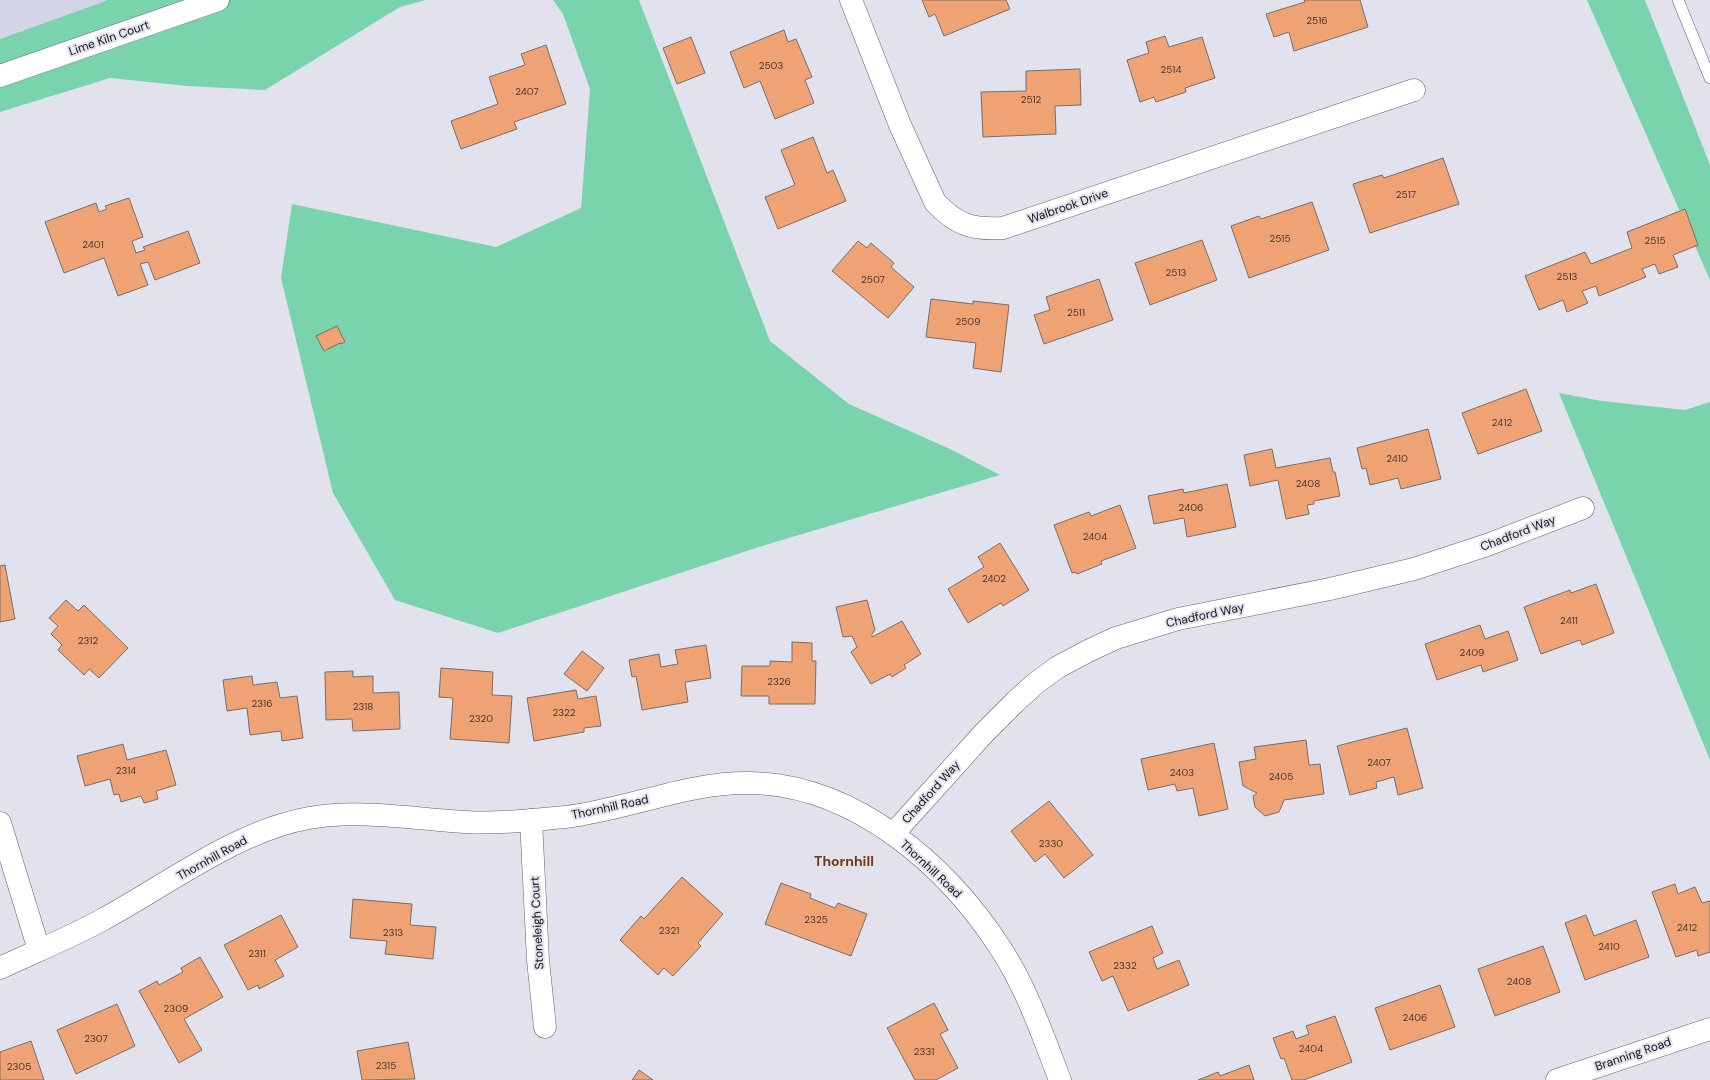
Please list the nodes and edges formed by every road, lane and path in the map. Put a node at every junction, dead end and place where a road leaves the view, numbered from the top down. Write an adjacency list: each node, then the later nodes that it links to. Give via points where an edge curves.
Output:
1 (218, 0): 4 (street, Lime Kiln Court)
2 (851, 0): 6 (street, Walbrook Drive, via 900,125 935,202 944,212 961,223 983,229 1003,228)
3 (1678, 0): 5 (lane)
4 (0, 76)
5 (1710, 78)
6 (1414, 90)
7 (1583, 508): 10 (street, Chadford Way, via 1487,545 1414,569 1178,619 1116,638 1088,651 1058,667 1016,701)
8 (531, 820): 10 (street, Thornhill Road, via 590,814 690,790 750,783 789,787 832,800 862,813); 11 (street, Thornhill Road, via 470,822 336,815 283,824 239,841 100,921); 13 (street, Stoneleigh Court, via 538,960)
9 (0, 823): 11 (street)
10 (893, 834): 15 (street, Thornhill Road, via 928,863 961,896 1001,949 1028,1001)
11 (40, 950): 12 (street, Thornhill Road)
12 (0, 968)
13 (545, 1027)
14 (1710, 1029): 16 (street, Branning Road)
15 (1060, 1080)
16 (1557, 1080)

